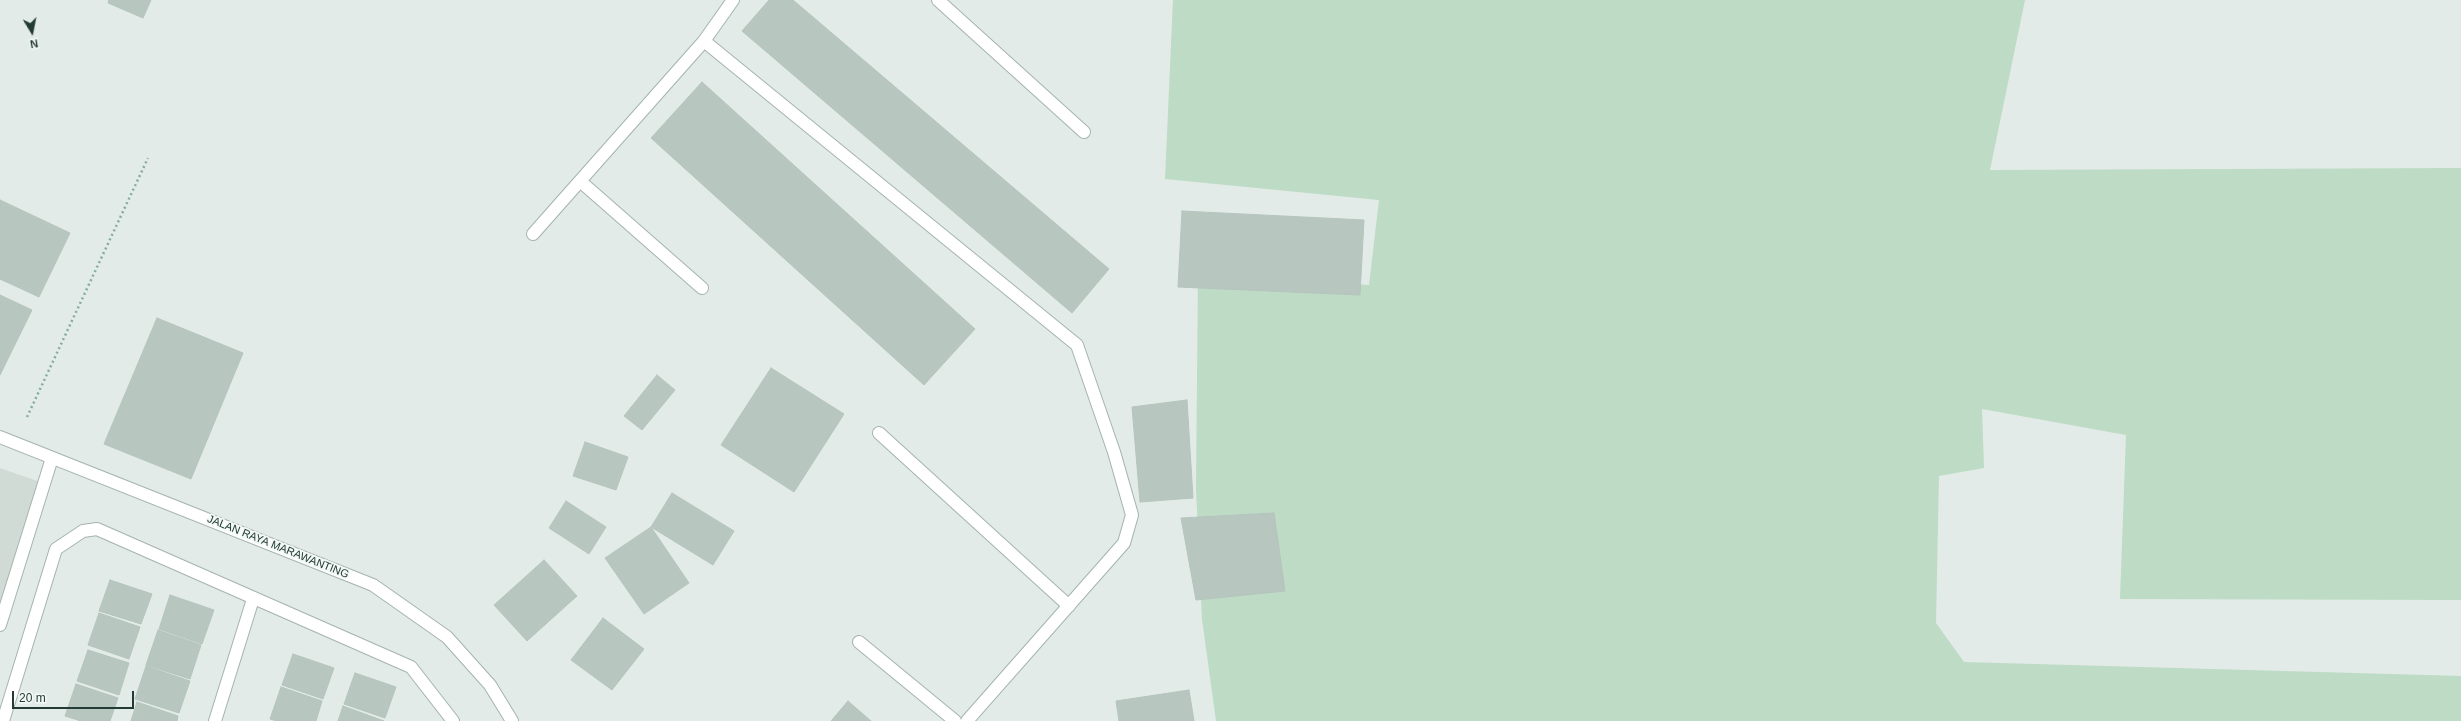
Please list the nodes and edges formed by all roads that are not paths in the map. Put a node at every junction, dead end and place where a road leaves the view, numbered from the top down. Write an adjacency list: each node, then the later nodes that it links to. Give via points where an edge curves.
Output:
1 (733, 0): 3 (street)
2 (938, 0): 4 (street)
3 (704, 41): 5 (street); 12 (street, via 1077,345 1114,452 1132,515 1124,543)
4 (1084, 132)
5 (580, 181): 6 (street); 7 (street)
6 (534, 234)
7 (702, 288)
8 (879, 433): 12 (street)
9 (0, 437): 10 (street, JALAN RAYA MARAWANTING)
10 (52, 458): 13 (street); 20 (street, JALAN RAYA MARAWANTING, via 373,585 447,637 490,685)
11 (253, 599): 15 (street, via 411,667); 16 (street, via 97,529 83,531 56,549); 17 (street)
12 (1069, 606): 22 (street)
13 (0, 626)
14 (859, 642): 21 (street)
15 (445, 709): 18 (street); 19 (street)
16 (2, 721)
17 (215, 721)
18 (441, 721)
19 (453, 721)
20 (512, 721)
21 (955, 721)
22 (967, 721)

